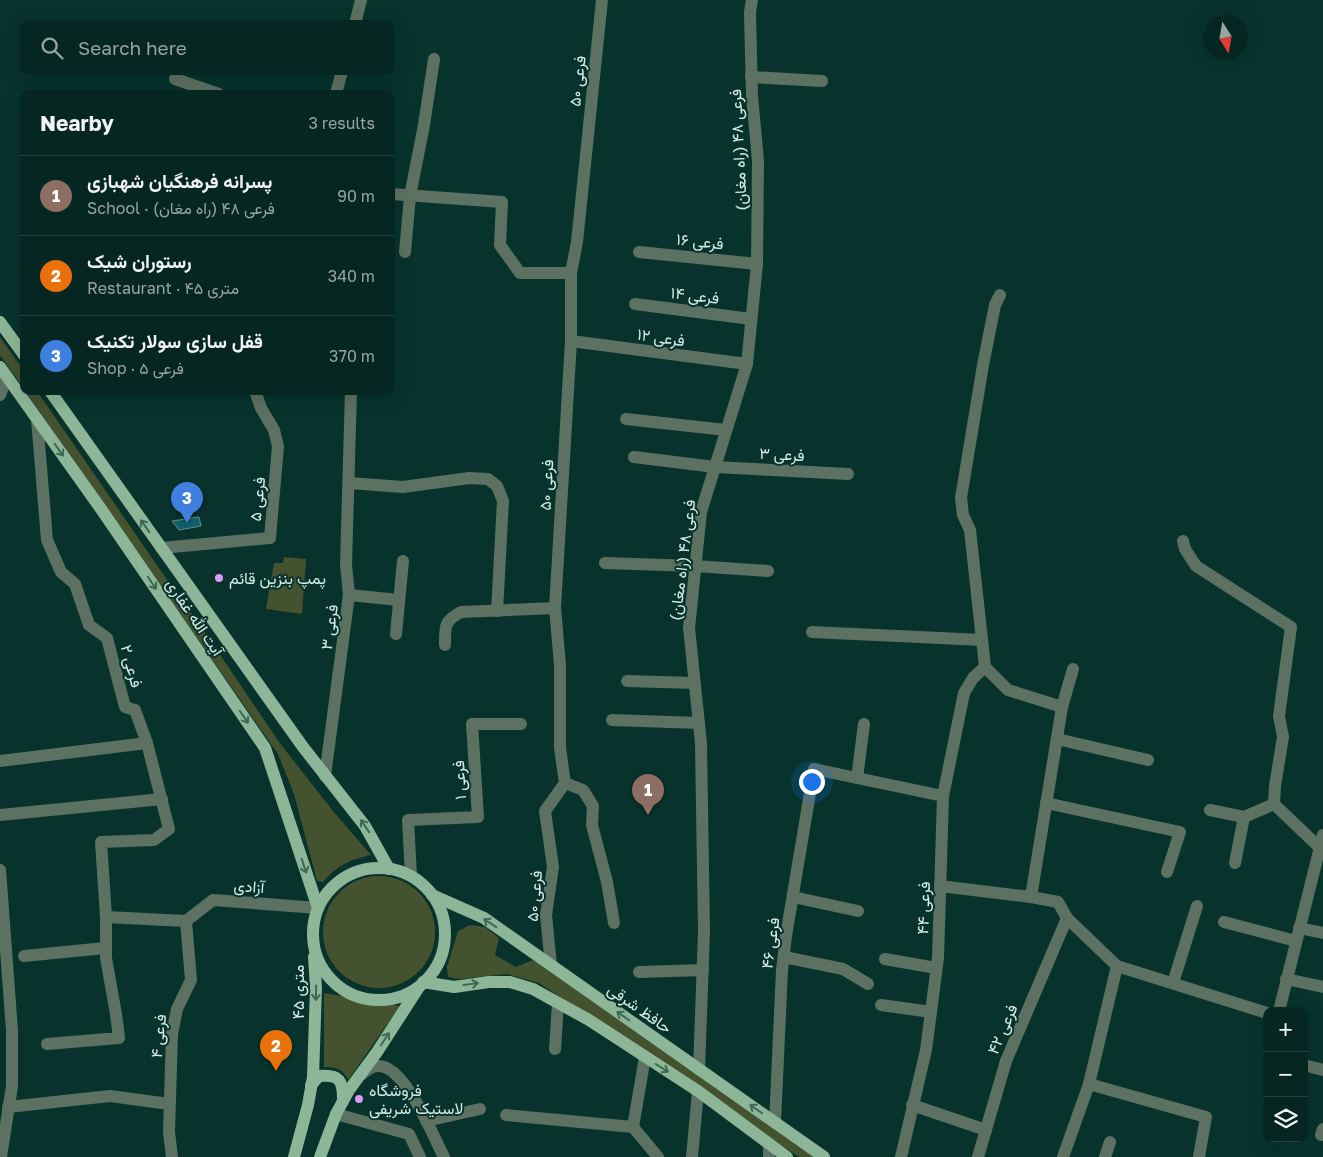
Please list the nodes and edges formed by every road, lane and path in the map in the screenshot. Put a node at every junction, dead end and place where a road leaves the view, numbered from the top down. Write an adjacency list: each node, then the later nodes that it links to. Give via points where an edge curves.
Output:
1 (361, 0): 4 (street)
2 (602, 0): 17 (street, فرعی ۵۰, via 578,242)
3 (752, 0): 7 (street, فرعی ۴۸ (راه مغان))
4 (356, 20)
5 (434, 59): 13 (street)
6 (341, 75): 11 (street)
7 (751, 77): 9 (street); 16 (street, فرعی ۴۸ (راه مغان), via 758,161)
8 (175, 80): 10 (street)
9 (822, 81)
10 (206, 90)
11 (337, 90)
12 (395, 194): 13 (street)
13 (410, 196): 14 (street); 17 (street, via 502,202 500,245 520,273)
14 (405, 252)
15 (638, 252): 16 (street, فرعی ۱۶)
16 (757, 264): 20 (street, فرعی ۴۸ (راه مغان))
17 (572, 273): 22 (street, فرعی ۵۰)
18 (1000, 295): 51 (street, via 995,305 983,366 961,498 963,515 970,530)
19 (635, 304): 20 (street, فرعی ۱۴)
20 (751, 319): 24 (street, فرعی ۴۸ (راه مغان))
21 (0, 322): 23 (main road)
22 (571, 341): 24 (street, فرعی ۱۲); 47 (street, فرعی ۵۰)
23 (20, 350)
24 (747, 364): 34 (street, فرعی ۴۸ (راه مغان))
25 (4, 372): 26 (street); 27 (main road, آیت الله غفاری)
26 (0, 395)
27 (20, 395)
28 (20, 395): 32 (main road, آیت الله غفاری)
29 (53, 395): 40 (main road, آیت الله غفاری, one-way to 29)
30 (256, 395): 40 (street, فرعی ۵, via 274,430 278,446 270,538)
31 (351, 395): 38 (street, فرعی ۳)
32 (37, 419): 63 (street, فرعی ۲, via 48,540 60,572 75,584 90,625 107,638 125,707 135,710); 87 (main road, آیت الله غفاری, one-way to 87, via 265,748)
33 (626, 419): 34 (street)
34 (726, 430): 36 (street, فرعی ۴۸ (راه مغان))
35 (634, 458): 36 (street, فرعی ۳)
36 (715, 467): 37 (street, فرعی ۳); 43 (street, فرعی ۴۸ (راه مغان), via 701,512)
37 (848, 474)
38 (349, 483): 45 (street, فرعی ۳, via 346,565); 48 (street, via 403,486 469,478 488,479 497,486 503,501)
39 (1183, 541): 72 (street, via 1196,566 1290,626 1279,716 1283,736)
40 (161, 548): 66 (main road, آیت الله غفاری)
41 (403, 561): 46 (street)
42 (605, 563): 43 (street)
43 (695, 566): 44 (street); 56 (street, فرعی ۴۸ (راه مغان), via 689,628)
44 (768, 571)
45 (349, 595): 46 (street); 66 (street, فرعی ۳)
46 (399, 600): 50 (street)
47 (555, 608): 48 (street); 68 (street, فرعی ۵۰, via 560,665 560,748)
48 (497, 612): 52 (street, via 461,612 451,618 445,625)
49 (812, 632): 51 (street)
50 (396, 634)
51 (982, 640): 53 (street)
52 (445, 645)
53 (985, 667): 57 (street, via 1008,690); 69 (street, فرعی ۴۴, via 964,693)
54 (1073, 669): 57 (street)
55 (627, 681): 56 (street)
56 (694, 683): 59 (street, فرعی ۴۸ (راه مغان))
57 (1062, 707): 62 (street)
58 (612, 720): 59 (street)
59 (699, 723): 104 (street, فرعی ۴۸ (راه مغان))
60 (521, 724): 81 (street, فرعی ۱, via 472,724 478,817 408,820)
61 (864, 724): 67 (street)
62 (1057, 739): 65 (street); 71 (street)
63 (147, 743): 64 (street); 70 (street, فرعی ۲)
64 (0, 760)
65 (1148, 760)
66 (325, 776): 78 (main road, آیت الله غفاری, one-way to 66, via 365,826)
67 (857, 778): 69 (street); 84 (street, فرعی ۴۶, via 814,769)
68 (565, 783): 93 (street, via 583,790 593,806 592,825); 101 (street, فرعی ۵۰, via 545,811 553,867 546,915)
69 (943, 796): 82 (street, فرعی ۴۴)
70 (162, 799): 74 (street); 89 (street, فرعی ۲, via 170,829 154,840 101,842)
71 (1046, 803): 80 (street, via 1180,832); 85 (street)
72 (1274, 804): 75 (street); 76 (street)
73 (1210, 810): 75 (street)
74 (0, 815)
75 (1244, 817): 77 (street)
76 (1321, 841): 95 (street)
77 (1235, 863)
78 (389, 869): 81 (main road); 87 (main road, via 371,868 354,872 339,881)
79 (0, 870): 129 (street, via 12,1030 12,1086)
80 (1167, 872)
81 (411, 876): 83 (main road)
82 (940, 886): 85 (street); 103 (street, فرعی ۴۴)
83 (432, 896): 101 (main road, حافظ شرقی, one-way to 83, via 484,918); 107 (main road, via 442,913 445,933 442,953 433,971)
84 (794, 897): 88 (street); 99 (street, فرعی ۴۶)
85 (1030, 897): 90 (street, via 1058,902)
86 (1197, 906): 109 (street)
87 (318, 908): 91 (street, آزادی, via 213,900); 96 (main road)
88 (858, 911)
89 (106, 917): 91 (street); 97 (street)
90 (1067, 918): 102 (street); 136 (street, فرعی ۴۲, via 1006,1061)
91 (186, 921): 127 (street, فرعی ۴, via 191,980 177,1009 172,1034)
92 (1224, 922): 95 (street)
93 (614, 923)
94 (1323, 933): 95 (street)
95 (1298, 934): 106 (street)
96 (313, 944): 107 (main road, via 321,966 335,984 354,995 376,1000 399,997); 124 (main road, ۴۵ متری, one-way to 124, via 316,988)
97 (105, 948): 98 (street); 116 (street, via 119,1038)
98 (24, 956)
99 (784, 957): 108 (street, via 843,969); 134 (street, فرعی ۴۶)
100 (885, 959): 103 (street)
101 (550, 965): 120 (main road, حافظ شرقی, one-way to 101)
102 (1117, 966): 109 (street); 123 (street)
103 (936, 968): 114 (street, فرعی ۴۴)
104 (703, 970): 105 (street); 120 (street, فرعی ۴۸ (راه مغان))
105 (639, 972)
106 (1286, 979): 110 (street); 113 (street)
107 (421, 984): 111 (main road, one-way to 111, via 454,987 510,982 533,989); 122 (main road, one-way to 107)
108 (868, 984)
109 (1173, 984): 115 (street)
110 (1323, 987)
111 (558, 1003): 117 (street); 118 (main road)
112 (881, 1005): 114 (street)
113 (1280, 1007)
114 (931, 1012): 128 (street, فرعی ۴۴, via 926,1050)
115 (1263, 1012)
116 (47, 1044)
117 (555, 1049)
118 (645, 1057): 125 (main road, one-way to 125); 135 (street)
119 (1308, 1066): 121 (street)
120 (700, 1070): 134 (main road, حافظ شرقی, one-way to 120)
121 (1323, 1070)
122 (358, 1078): 126 (main road); 133 (street, via 380,1065 392,1071 410,1090)
123 (1089, 1084): 151 (street); 153 (street, via 1206,1117)
124 (311, 1085): 126 (main road, via 319,1076 335,1076 341,1082); 142 (main road, ۴۵ متری)
125 (698, 1090): 139 (main road); 146 (street)
126 (344, 1100): 131 (main road)
127 (169, 1104): 129 (street, via 110,1096); 141 (street, فرعی ۴)
128 (912, 1105): 136 (street); 149 (street, فرعی ۴۴)
129 (8, 1107): 138 (street)
130 (480, 1109): 133 (street)
131 (336, 1114): 143 (main road); 144 (street, via 409,1134)
132 (506, 1116): 135 (street)
133 (426, 1121): 140 (street)
134 (775, 1123): 148 (main road, حافظ شرقی)
135 (633, 1127): 145 (street)
136 (986, 1130): 150 (street, فرعی ۴۲)
137 (1110, 1142): 152 (street)
138 (1, 1148)
139 (769, 1151): 147 (main road)
140 (441, 1155)
141 (172, 1157)
142 (294, 1157)
143 (320, 1157)
144 (420, 1157)
145 (658, 1157)
146 (692, 1157)
147 (787, 1157)
148 (824, 1157)
149 (901, 1157)
150 (978, 1157)
151 (1063, 1157)
152 (1105, 1157)
153 (1199, 1157)

